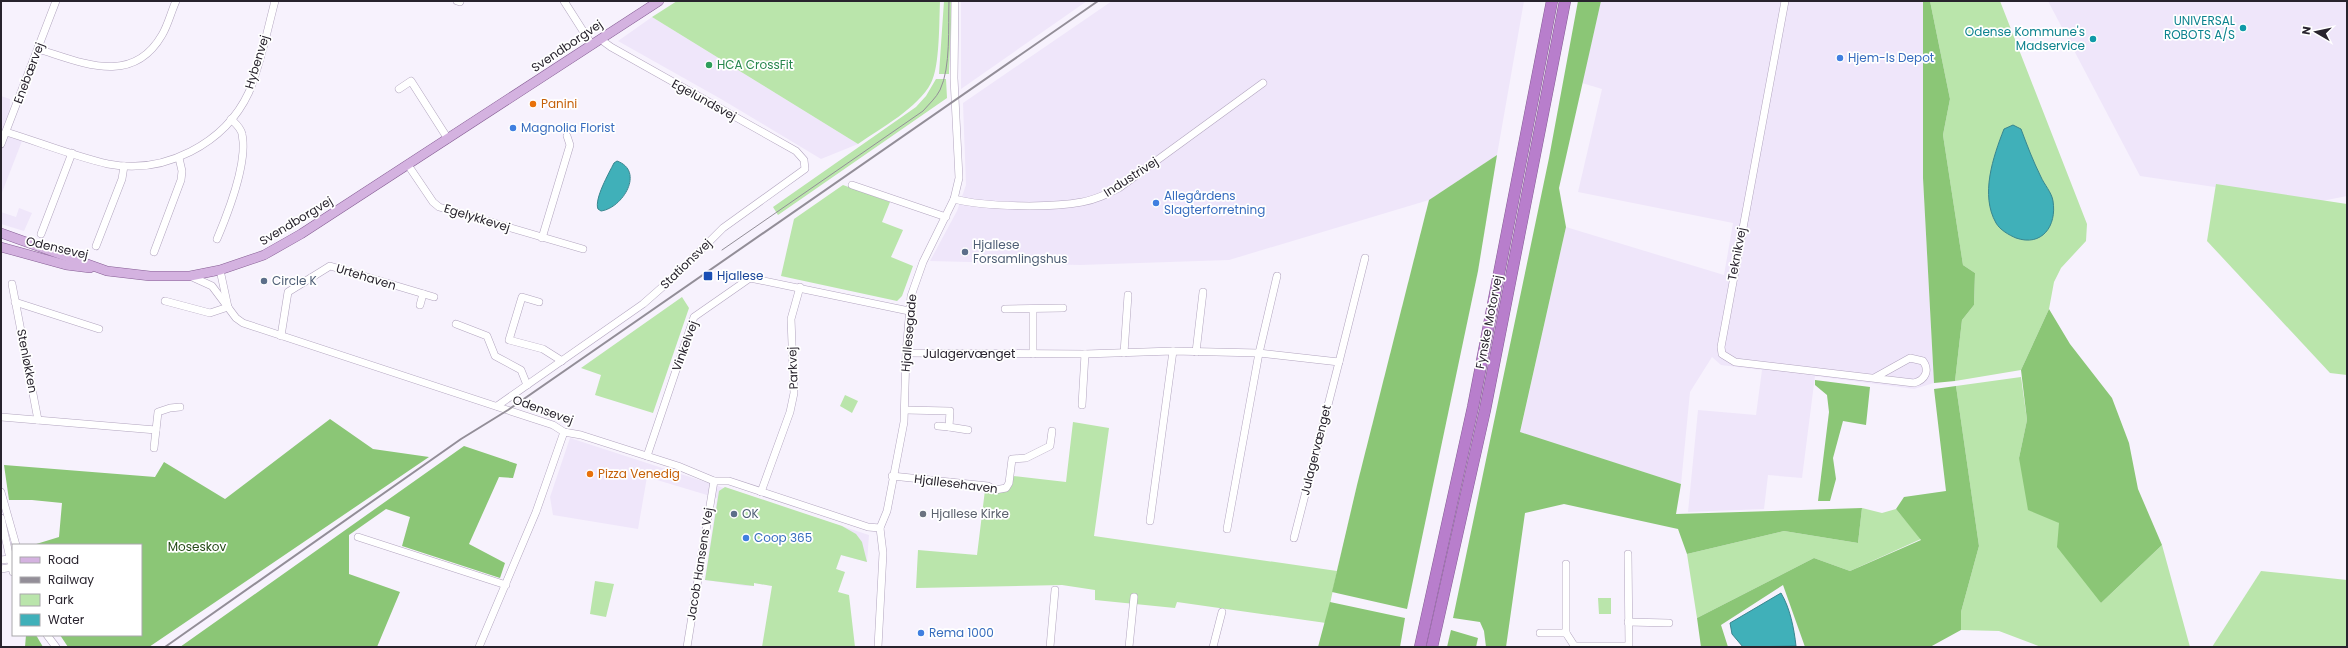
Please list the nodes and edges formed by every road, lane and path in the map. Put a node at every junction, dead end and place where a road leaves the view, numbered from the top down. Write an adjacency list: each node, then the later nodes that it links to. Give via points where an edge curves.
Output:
1 (56, 1): 12 (street, Enebærvej)
2 (176, 1): 12 (street, via 162,35 155,45 146,54 122,66 96,67)
3 (275, 1): 15 (street, Hybenvej, via 253,81 242,105)
4 (564, 1): 11 (street)
5 (659, 1): 10 (main road, Svendborgvej)
6 (955, 1): 26 (street, Hjallesegade, via 954,78 959,178)
7 (1552, 1): 118 (highway, Fynske Motorvej, via 1473,407)
8 (1565, 1): 119 (highway, Fynske Motorvej, via 1485,410)
9 (1785, 1): 70 (street, Teknikvej, via 1721,347 1722,354 1735,362)
10 (600, 39): 11 (main road, Svendborgvej); 22 (street, Egelundsvej, via 796,151)
11 (592, 44): 18 (main road, Svendborgvej)
12 (38, 49): 16 (street, Enebærvej)
13 (1262, 83): 26 (street, Industrivej, via 1119,188 1101,197 1062,204 979,204)
14 (399, 89): 18 (street, via 411,81)
15 (231, 120): 21 (street, Hybenvej, via 198,148); 31 (street, via 240,128 243,144 236,187)
16 (6, 132): 19 (street, Enebærvej); 20 (street, Hybenvej)
17 (568, 136): 30 (street, via 570,145)
18 (448, 139): 23 (main road, Svendborgvej)
19 (1, 144)
20 (72, 153): 24 (street, Hybenvej); 29 (street)
21 (179, 158): 24 (street, Hybenvej, via 144,166); 37 (street, via 181,180)
22 (805, 163): 68 (street, Stationsvej, via 802,173 723,228 643,304)
23 (408, 165): 30 (street, Egelykkevej, via 439,207); 39 (main road, Svendborgvej, via 283,245)
24 (124, 166): 33 (street, via 122,179)
25 (852, 185): 27 (street)
26 (954, 198): 27 (street, Hjallesegade)
27 (946, 217): 57 (street, Hjallesegade, via 923,262)
28 (1, 233): 36 (main road, Svendborgvej)
29 (41, 234)
30 (542, 238): 35 (street, Egelykkevej)
31 (218, 239)
32 (1, 240): 36 (main road, via 30,248)
33 (96, 246)
34 (1, 247): 40 (main road, Odensevej, via 66,264)
35 (583, 249)
36 (55, 251): 40 (main road, Svendborgvej)
37 (154, 252)
38 (1365, 258): 69 (street, Julagervænget)
39 (220, 270): 41 (main road, Svendborgvej); 53 (street, Odensevej)
40 (107, 271): 41 (main road, Svendborgvej, via 150,276)
41 (190, 276): 53 (street, Odensevej, via 212,286)
42 (1277, 276): 65 (street)
43 (12, 284): 50 (street, Stenløkken)
44 (800, 287): 57 (street, Vinkelvej); 85 (street, Vinkelvej, via 750,278 694,318); 89 (street, Parkvej, via 791,319 794,393 790,412)
45 (1203, 292): 62 (street)
46 (423, 294): 48 (street, Urtehaven); 52 (street); 60 (street, Urtehaven, via 330,266 288,292)
47 (1128, 295): 64 (street)
48 (434, 297)
49 (165, 301): 53 (street, via 210,313)
50 (16, 302): 59 (street); 77 (street, Stenløkken)
51 (539, 302): 68 (street, via 522,297 509,340 543,349)
52 (420, 305)
53 (228, 307): 60 (street, Odensevej, via 243,323)
54 (1033, 308): 55 (street); 56 (street); 66 (street, Julagervænget)
55 (1063, 308)
56 (1005, 309)
57 (909, 311): 63 (street, Hjallesegade)
58 (456, 324): 71 (street, via 487,336 495,356 521,370)
59 (99, 329)
60 (281, 336): 73 (street, Odensevej)
61 (1173, 351): 62 (street, Julagervænget); 64 (street, Julagervænget); 91 (street)
62 (1196, 352): 65 (street, Julagervænget)
63 (906, 353): 66 (street, Julagervænget); 75 (street, Hjallesegade)
64 (1124, 353): 67 (street, Julagervænget)
65 (1259, 353): 69 (street, Julagervænget); 93 (street)
66 (1033, 354): 67 (street, Julagervænget)
67 (1084, 354): 72 (street)
68 (562, 361): 71 (street, Stationsvej)
69 (1339, 362): 95 (street, Julagervænget)
70 (1874, 378): 70 (street, Teknikvej, via 1910,358 1923,361 1926,366 1926,374 1922,381 1914,383)
71 (527, 385): 73 (street, Stationsvej)
72 (1082, 405)
73 (497, 406): 83 (street, Odensevej, via 553,424)
74 (180, 407): 80 (street, via 158,412)
75 (905, 410): 79 (street, via 950,411); 86 (street, Hjallesegade)
76 (1, 417): 77 (street)
77 (38, 420): 80 (street)
78 (938, 426): 79 (street)
79 (949, 427): 81 (street)
80 (156, 430): 84 (street)
81 (968, 430)
82 (1052, 431): 86 (street, Hjallesehaven, via 1050,446 1026,458 1012,459 1009,483 1001,490 988,486)
83 (564, 432): 85 (street, Odensevej); 102 (street, via 536,512)
84 (154, 448)
85 (647, 456): 87 (street, Odensevej)
86 (892, 476): 92 (street, Hjallesegade, via 887,511)
87 (714, 481): 89 (street, Odensevej, via 729,481); 113 (street, Jacob Hansens Vej)
88 (1, 492): 96 (street)
89 (761, 492): 92 (street, Odensevej)
90 (1, 518): 100 (street)
91 (1150, 521)
92 (880, 528): 114 (street, Hjallesegade, via 883,553)
93 (1227, 529)
94 (358, 537): 102 (street)
95 (1294, 538)
96 (16, 544)
97 (1628, 554): 106 (street)
98 (1, 560): 100 (street)
99 (1566, 564): 109 (street)
100 (12, 565): 101 (street)
101 (1, 569)
102 (506, 585): 112 (street)
103 (1055, 590): 115 (street)
104 (1134, 597): 116 (street)
105 (1222, 612): 117 (street)
106 (1628, 622): 107 (street); 121 (street)
107 (1669, 623)
108 (1540, 633): 109 (street)
109 (1566, 633): 120 (street)
110 (50, 636): 111 (street)
111 (56, 647)
112 (479, 647)
113 (687, 647)
114 (878, 647)
115 (1050, 647)
116 (1129, 647)
117 (1213, 647)
118 (1420, 647)
119 (1432, 647)
120 (1575, 647): 121 (street)
121 (1629, 647)

